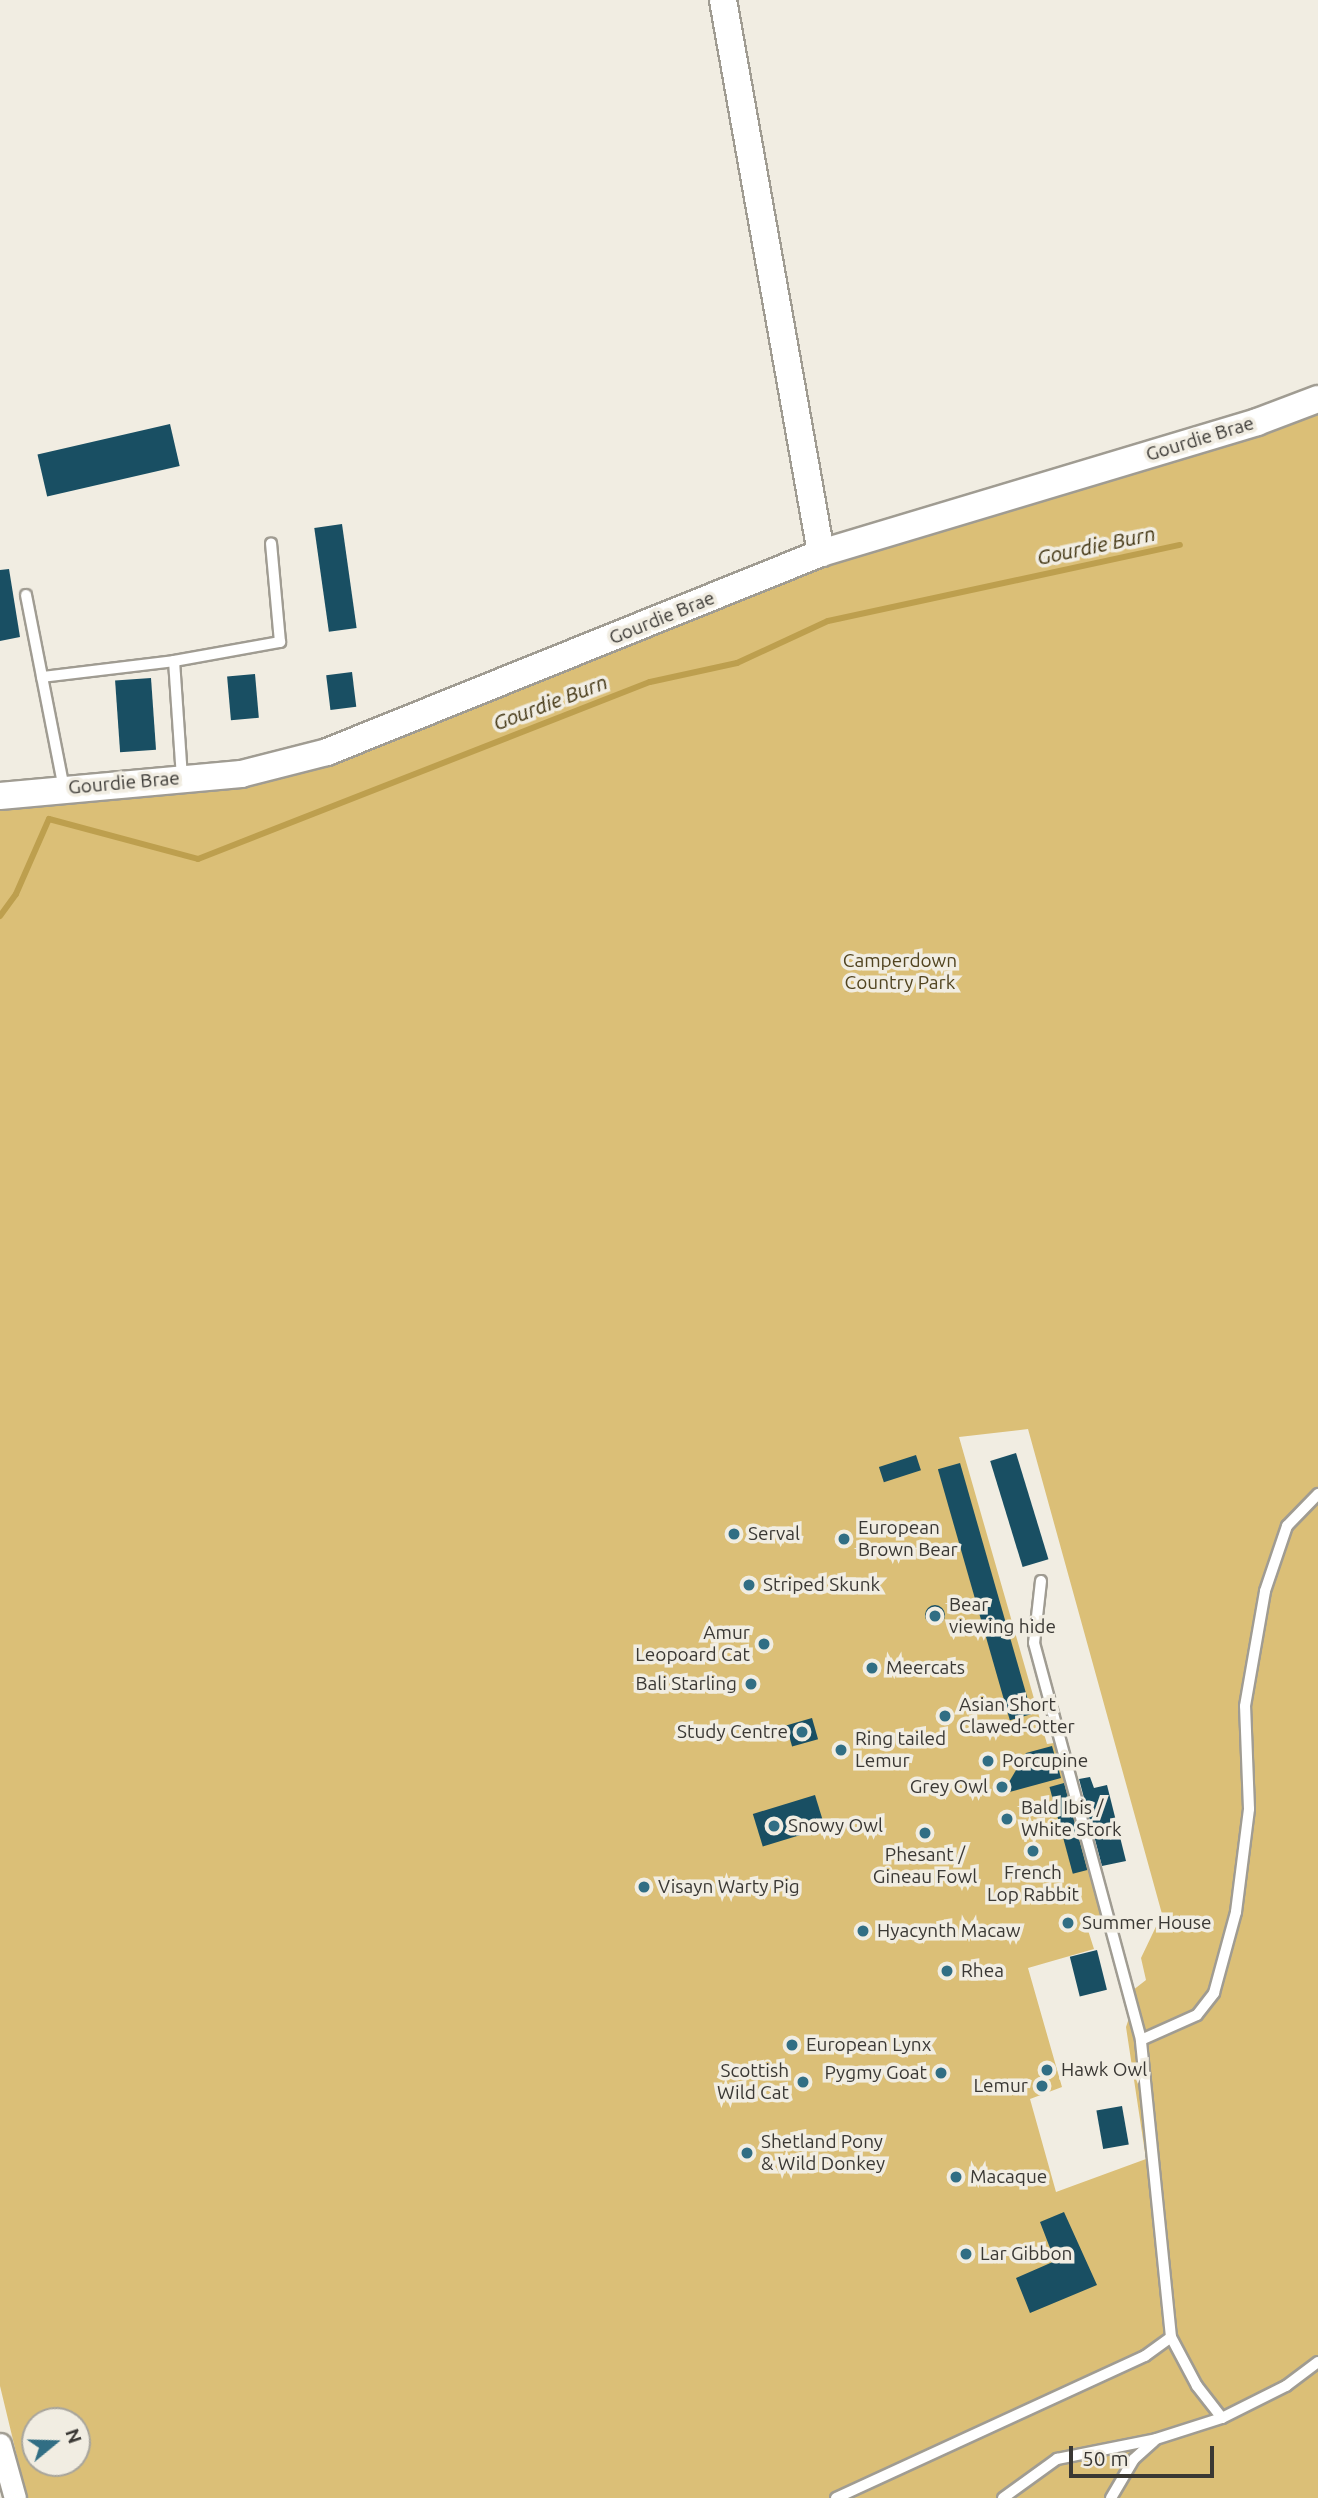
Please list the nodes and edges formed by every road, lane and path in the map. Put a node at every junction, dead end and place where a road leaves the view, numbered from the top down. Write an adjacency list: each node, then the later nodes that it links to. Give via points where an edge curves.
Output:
1 (723, 0): 4 (street)
2 (1318, 399): 4 (street, Gourdie Brae, via 1257,422)
3 (271, 544): 6 (lane, via 280,642)
4 (821, 553): 8 (street, Gourdie Brae, via 327,752 241,774)
5 (26, 595): 7 (lane)
6 (174, 661): 7 (lane); 8 (lane)
7 (42, 677): 9 (lane)
8 (182, 778): 9 (street, Gourdie Brae)
9 (64, 788): 10 (street, Gourdie Brae)
10 (0, 796)
11 (1318, 1494): 13 (lane, via 1287,1526 1265,1591 1245,1706 1249,1810 1239,1886 1214,1993 1197,2015)
12 (1041, 1581): 13 (lane, via 1034,1643)
13 (1141, 2040): 14 (lane)
14 (1171, 2337): 16 (lane, via 1196,2386); 20 (lane, via 1145,2356)
15 (1318, 2362): 16 (lane, via 1286,2386)
16 (1222, 2418): 17 (lane)
17 (1156, 2439): 21 (lane, via 1056,2459); 22 (lane, via 1134,2459)
18 (0, 2444): 19 (street)
19 (15, 2498)
20 (836, 2498)
21 (1003, 2498)
22 (1111, 2498)

